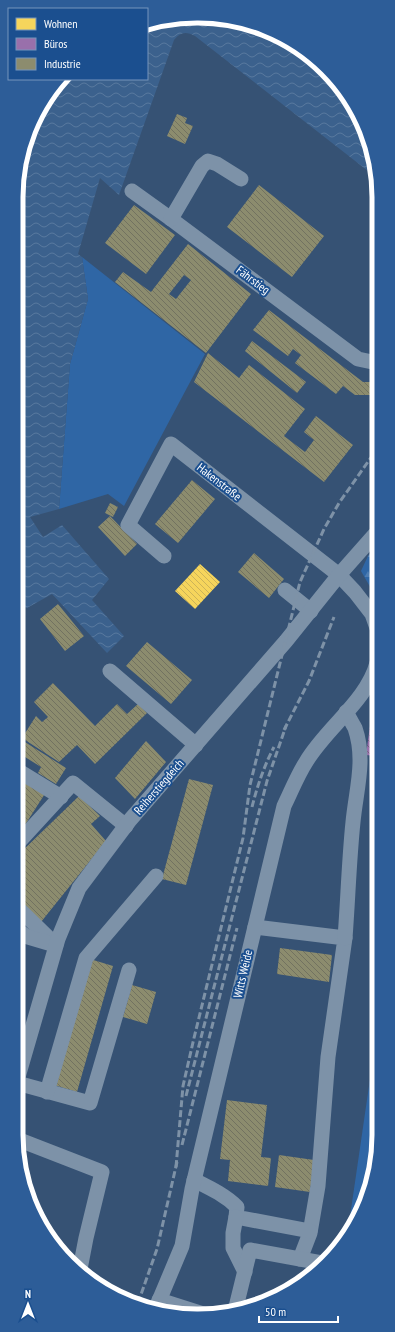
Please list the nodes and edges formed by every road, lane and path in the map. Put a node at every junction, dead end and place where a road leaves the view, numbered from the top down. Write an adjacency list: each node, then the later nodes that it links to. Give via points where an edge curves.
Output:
1 (241, 179): 3 (street, via 208,161 202,166)
2 (132, 191): 3 (street, Fährstieg)
3 (171, 219): 4 (street, Fährstieg, via 358,359)
4 (372, 362)
5 (372, 538): 7 (street, Reiherstiegdeich)
6 (164, 556): 7 (street, Hakenstraße, via 128,524 171,444)
7 (339, 576): 9 (street, Reiherstiegdeich); 10 (street)
8 (285, 590): 9 (street)
9 (311, 611): 14 (street, Reiherstiegdeich)
10 (372, 614)
11 (110, 671): 14 (street)
12 (372, 675): 13 (street, Witts Weide, via 361,696)
13 (346, 712): 21 (street, Witts Weide, via 306,762 284,806); 23 (street, via 360,748 361,764 353,821)
14 (196, 745): 17 (street, Reiherstiegdeich)
15 (23, 774): 16 (street)
16 (61, 797): 17 (street, via 73,783); 18 (street)
17 (126, 826): 24 (street, Reiherstiegdeich, via 79,888)
18 (23, 833)
19 (156, 876): 28 (street, via 86,958)
20 (23, 912): 24 (street)
21 (255, 927): 23 (street); 30 (street, Witts Weide)
22 (23, 934): 24 (street)
23 (345, 938): 32 (street, via 328,1057 318,1186)
24 (56, 945): 26 (street, Reiherstiegdeich)
25 (129, 970): 28 (street, via 90,1104)
26 (23, 1060)
27 (23, 1086): 28 (street)
28 (47, 1092)
29 (23, 1141): 35 (street, via 102,1172)
30 (193, 1185): 31 (street, via 214,1190 230,1200 237,1207); 37 (street, Witts Weide, via 182,1246)
31 (236, 1217): 32 (street); 36 (street, via 233,1248)
32 (310, 1231): 33 (street)
33 (300, 1259): 34 (street); 36 (street, via 250,1250)
34 (317, 1262)
35 (81, 1265)
36 (245, 1272): 38 (street)
37 (158, 1304): 39 (street)
38 (237, 1305)
39 (177, 1308)

